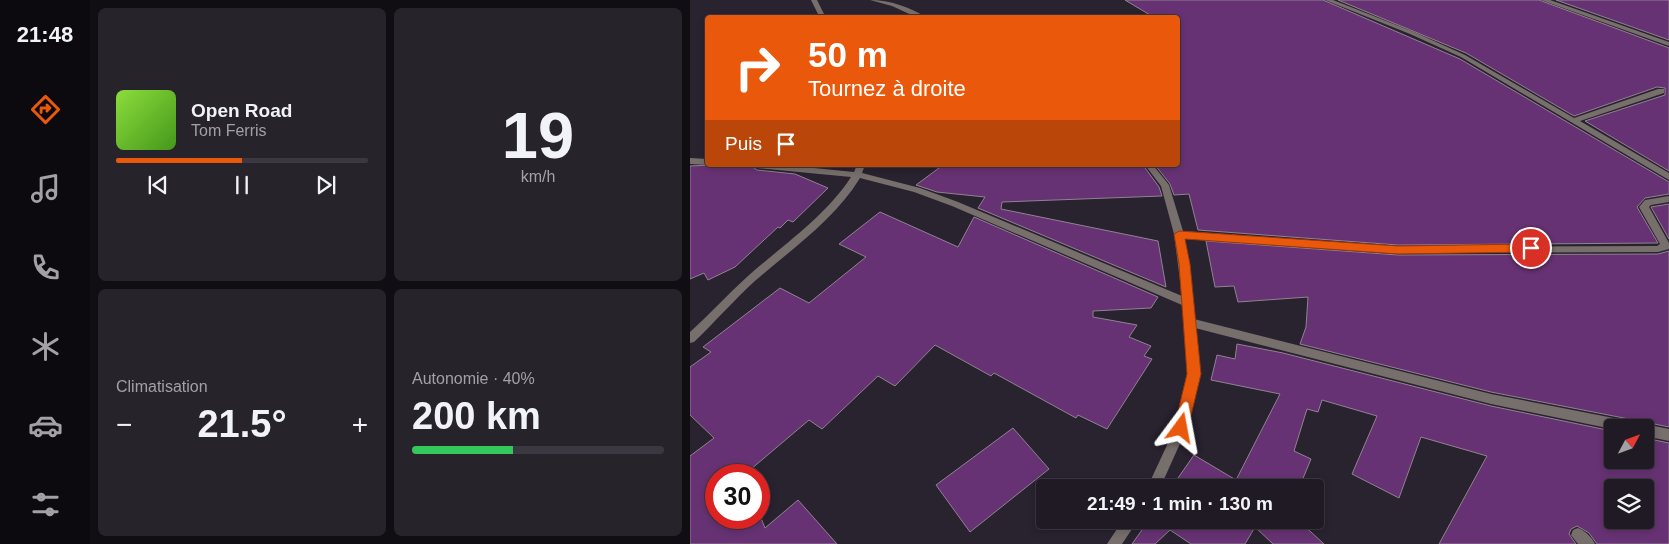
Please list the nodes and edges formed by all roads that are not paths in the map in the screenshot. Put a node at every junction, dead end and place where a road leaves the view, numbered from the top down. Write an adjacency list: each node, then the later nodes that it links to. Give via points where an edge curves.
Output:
1 (814, 0): 5 (street)
2 (874, 0): 6 (street)
3 (1328, 0): 9 (street, via 1463,56)
4 (1544, 0): 7 (street)
5 (822, 15)
6 (917, 15)
7 (1669, 44)
8 (1661, 91): 9 (street)
9 (1573, 120): 15 (street)
10 (690, 161): 11 (street)
11 (705, 162)
12 (798, 167): 14 (street)
13 (1151, 167): 17 (street, via 1166,185)
14 (860, 170): 18 (street, via 955,204); 20 (street, via 837,202)
15 (1669, 178)
16 (1669, 199): 17 (street, via 1648,202 1644,207 1666,246 1658,249 1398,250)
17 (1179, 234): 18 (street)
18 (1188, 303): 19 (street)
19 (1190, 322): 21 (street, via 1491,399); 24 (street, via 1194,374 1181,428)
20 (690, 339)
21 (1604, 422)
22 (1654, 432): 23 (street)
23 (1669, 434)
24 (1157, 479)
25 (1125, 529): 26 (street)
26 (1114, 544)

